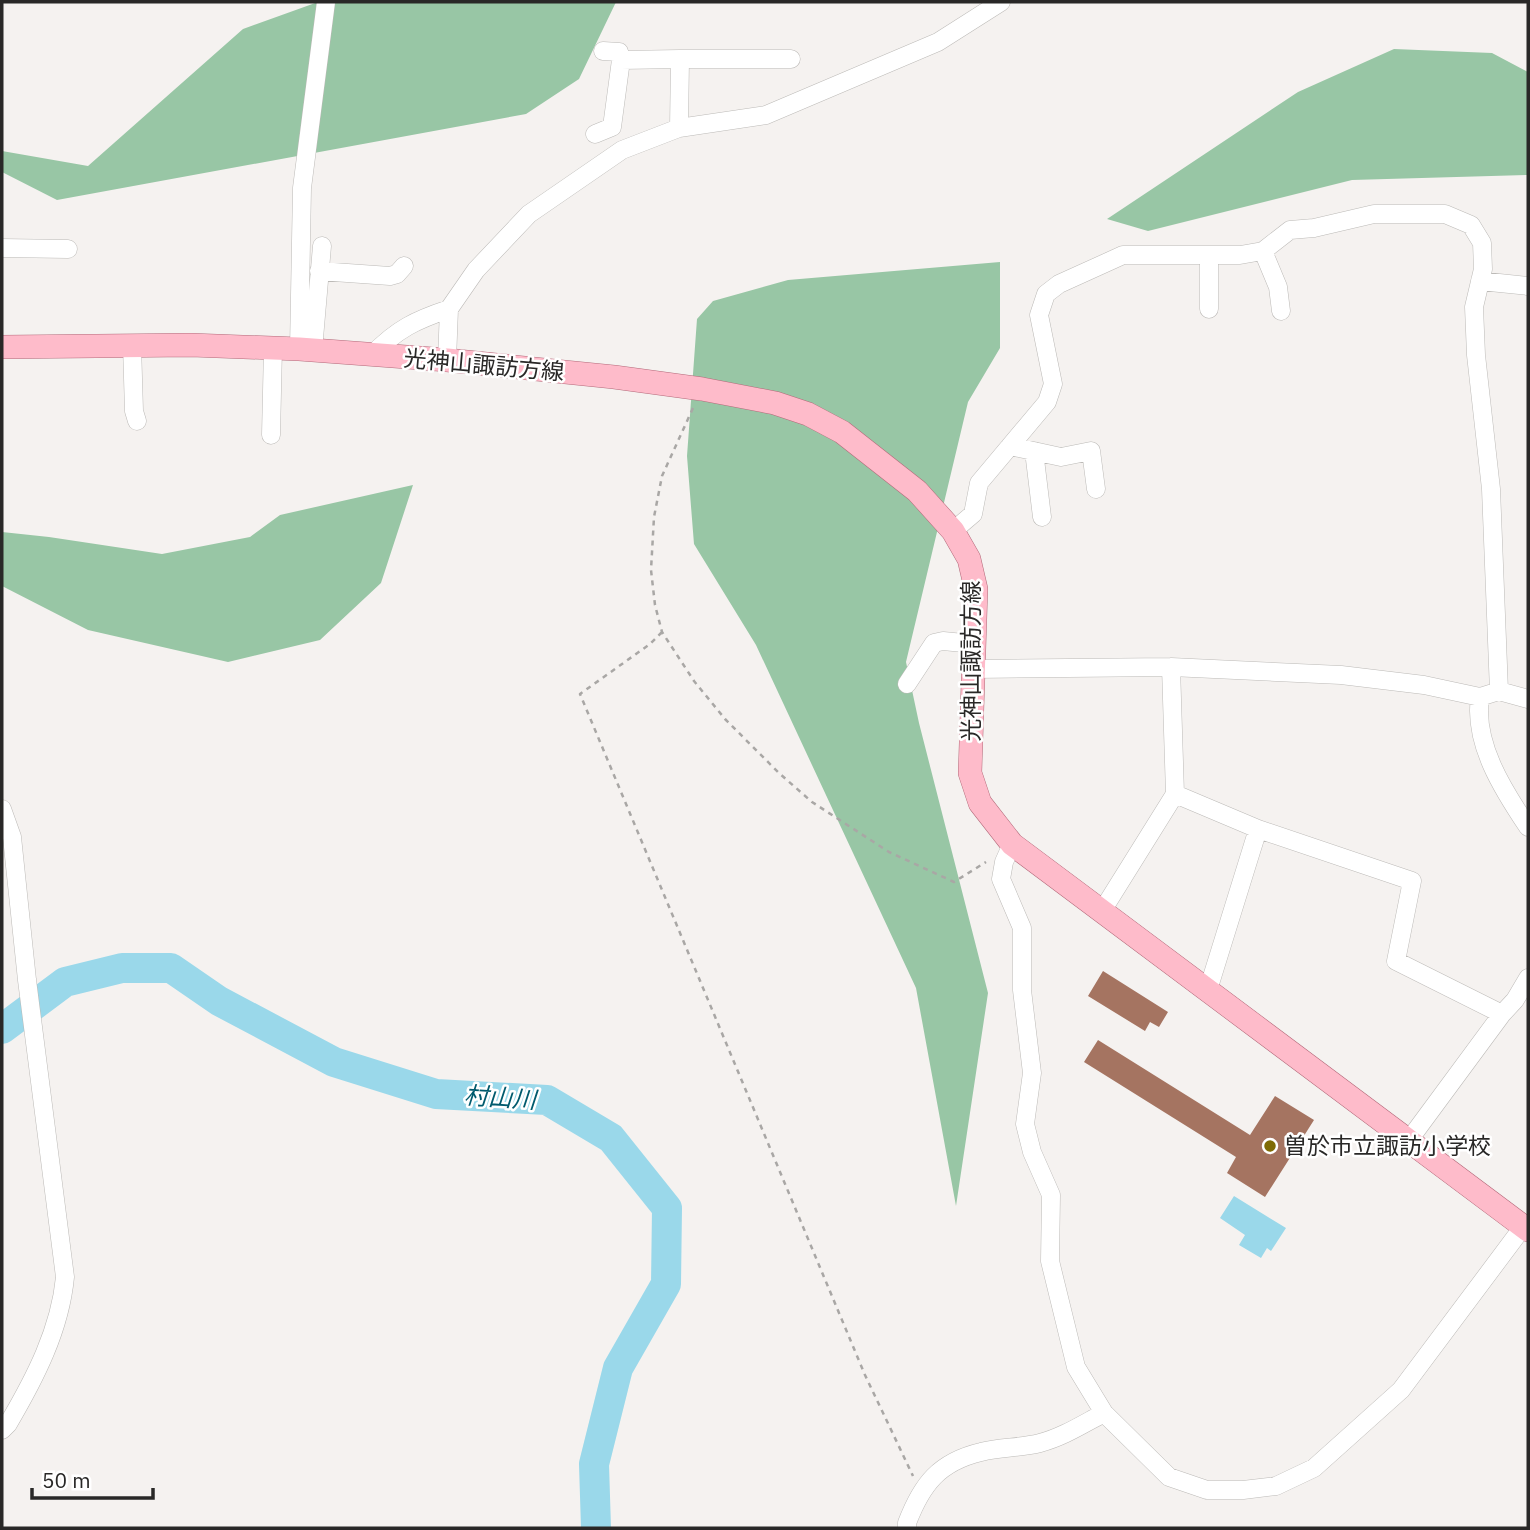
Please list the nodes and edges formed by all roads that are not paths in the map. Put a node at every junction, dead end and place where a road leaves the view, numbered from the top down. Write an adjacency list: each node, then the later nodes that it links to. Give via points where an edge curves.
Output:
1 (326, 2): 24 (street, via 302,188)
2 (1001, 2): 7 (street, via 938,42 766,115)
3 (603, 51): 6 (street, via 619,52)
4 (680, 59): 5 (street); 6 (street); 7 (street)
5 (791, 59)
6 (621, 60): 8 (street, via 612,127)
7 (678, 128): 18 (street, via 622,150 529,214 476,270)
8 (595, 134)
9 (322, 246): 15 (street)
10 (2, 248): 11 (street)
11 (68, 248)
12 (1263, 251): 13 (street); 16 (street, via 1290,230 1374,214 1445,214 1471,225 1482,243); 20 (street, via 1278,288)
13 (1209, 255): 19 (street); 29 (street, via 1123,255 1046,294 1039,315 1053,384 1047,402)
14 (404, 266): 15 (street, via 390,276)
15 (318, 271): 24 (street)
16 (1480, 281): 17 (street); 38 (street, via 1474,307 1476,355 1491,489)
17 (1528, 286)
18 (449, 309): 25 (street, via 413,321); 26 (street)
19 (1209, 309)
20 (1281, 311)
21 (132, 345): 22 (main road, 光神山諏訪方線); 23 (main road, 光神山諏訪方線); 27 (street)
22 (2, 347)
23 (274, 348): 24 (main road, 光神山諏訪方線); 28 (street)
24 (306, 350): 25 (main road, 光神山諏訪方線)
25 (372, 355): 26 (main road, 光神山諏訪方線)
26 (447, 360): 33 (main road, 光神山諏訪方線, via 702,389 808,414 842,432 917,491)
27 (136, 421)
28 (271, 435)
29 (1010, 446): 30 (street); 33 (street, via 979,483 973,514)
30 (1034, 451): 31 (street, via 1061,457 1091,451); 32 (street)
31 (1097, 489)
32 (1042, 517)
33 (953, 531): 34 (main road, 光神山諏訪方線, via 969,559 976,589)
34 (975, 644): 36 (main road, 光神山諏訪方線); 37 (street, via 934,643)
35 (1171, 667): 36 (street); 39 (street, via 1341,675); 41 (street)
36 (974, 669): 45 (main road, 光神山諏訪方線, via 970,773 979,803)
37 (907, 684)
38 (1499, 691): 39 (street); 40 (street)
39 (1480, 696): 43 (street, via 1478,713 1488,755)
40 (1528, 699)
41 (1175, 793): 44 (street); 46 (street)
42 (2, 809): 53 (street, via 12,837 65,1276 62,1306 34,1379)
43 (1528, 827)
44 (1258, 829): 48 (street); 49 (street, via 1412,881 1396,961)
45 (1012, 844): 46 (main road, 光神山諏訪方線); 52 (street, via 1001,879 1022,928 1022,990 1032,1073 1025,1124 1051,1195 1050,1261 1076,1367)
46 (1102, 911): 48 (main road, 光神山諏訪方線)
47 (1528, 978): 49 (street)
48 (1208, 990): 50 (main road, 光神山諏訪方線)
49 (1502, 1014): 50 (street)
50 (1409, 1140): 51 (main road, 光神山諏訪方線)
51 (1526, 1228): 52 (street, via 1401,1390 1314,1468 1276,1486 1207,1490 1169,1478)
52 (1104, 1413): 54 (street, via 1056,1438 952,1461 920,1492)
53 (2, 1430)
54 (907, 1528)

